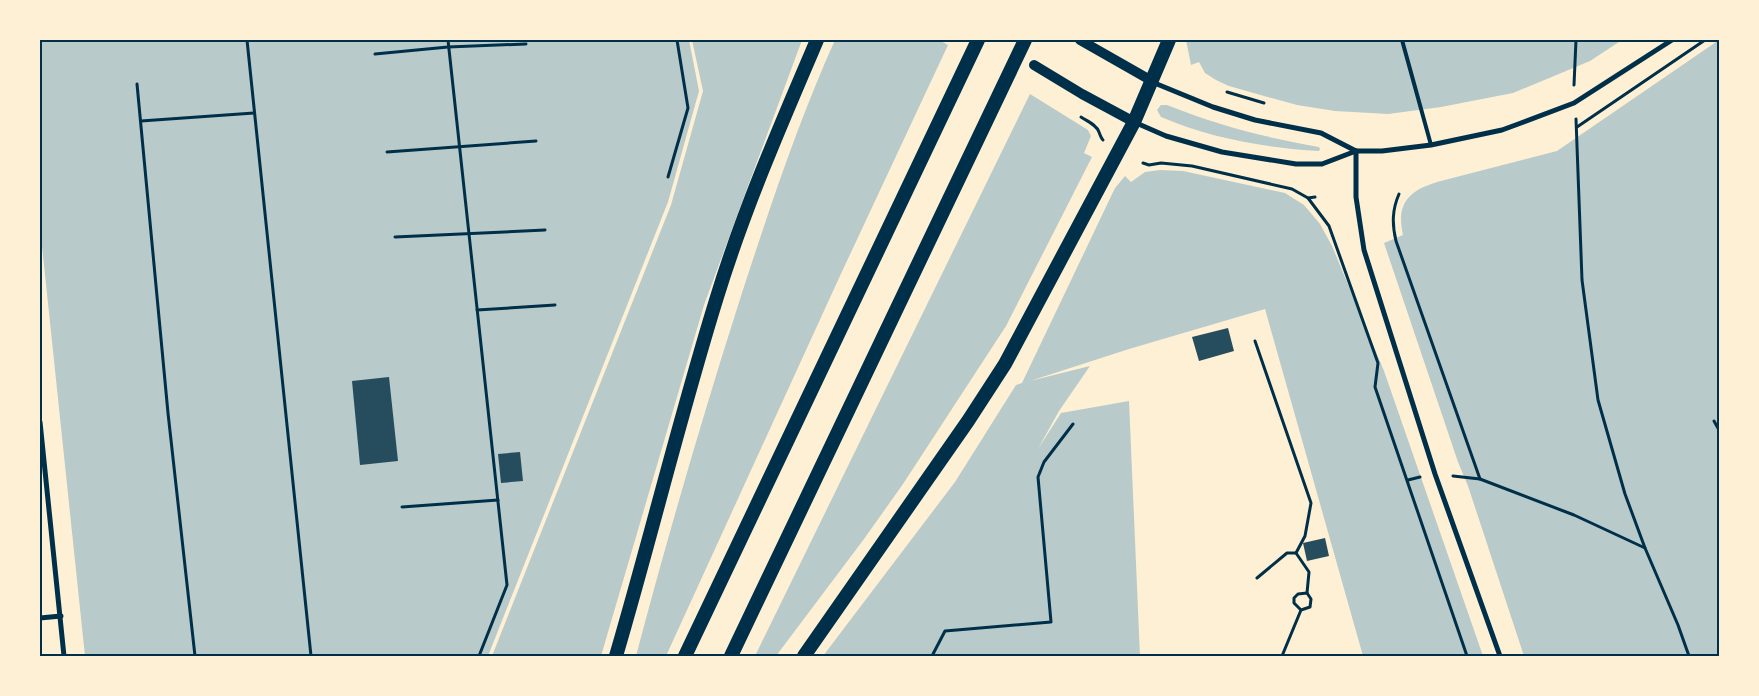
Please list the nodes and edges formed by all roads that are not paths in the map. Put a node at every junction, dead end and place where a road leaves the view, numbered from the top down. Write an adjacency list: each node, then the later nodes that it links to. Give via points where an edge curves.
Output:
1 (817, 40): 17 (highway, via 763,172 718,295)
2 (978, 40): 18 (highway)
3 (1025, 40): 19 (highway)
4 (1080, 40): 9 (main road)
5 (1169, 40): 9 (highway)
6 (1402, 40): 11 (lane)
7 (1672, 40): 11 (street, via 1562,108 1502,130)
8 (1034, 64): 10 (main road)
9 (1152, 82): 10 (highway); 12 (street, via 1255,120 1321,133)
10 (1134, 122): 12 (street, via 1198,147 1246,157 1322,164); 20 (highway, via 1005,364)
11 (1431, 145): 12 (street)
12 (1356, 151): 21 (street, via 1356,196 1364,250 1435,474)
13 (40, 422): 14 (street)
14 (61, 616): 15 (street); 16 (street)
15 (40, 618)
16 (64, 656)
17 (616, 656)
18 (685, 656)
19 (731, 656)
20 (804, 656)
21 (1500, 656)

